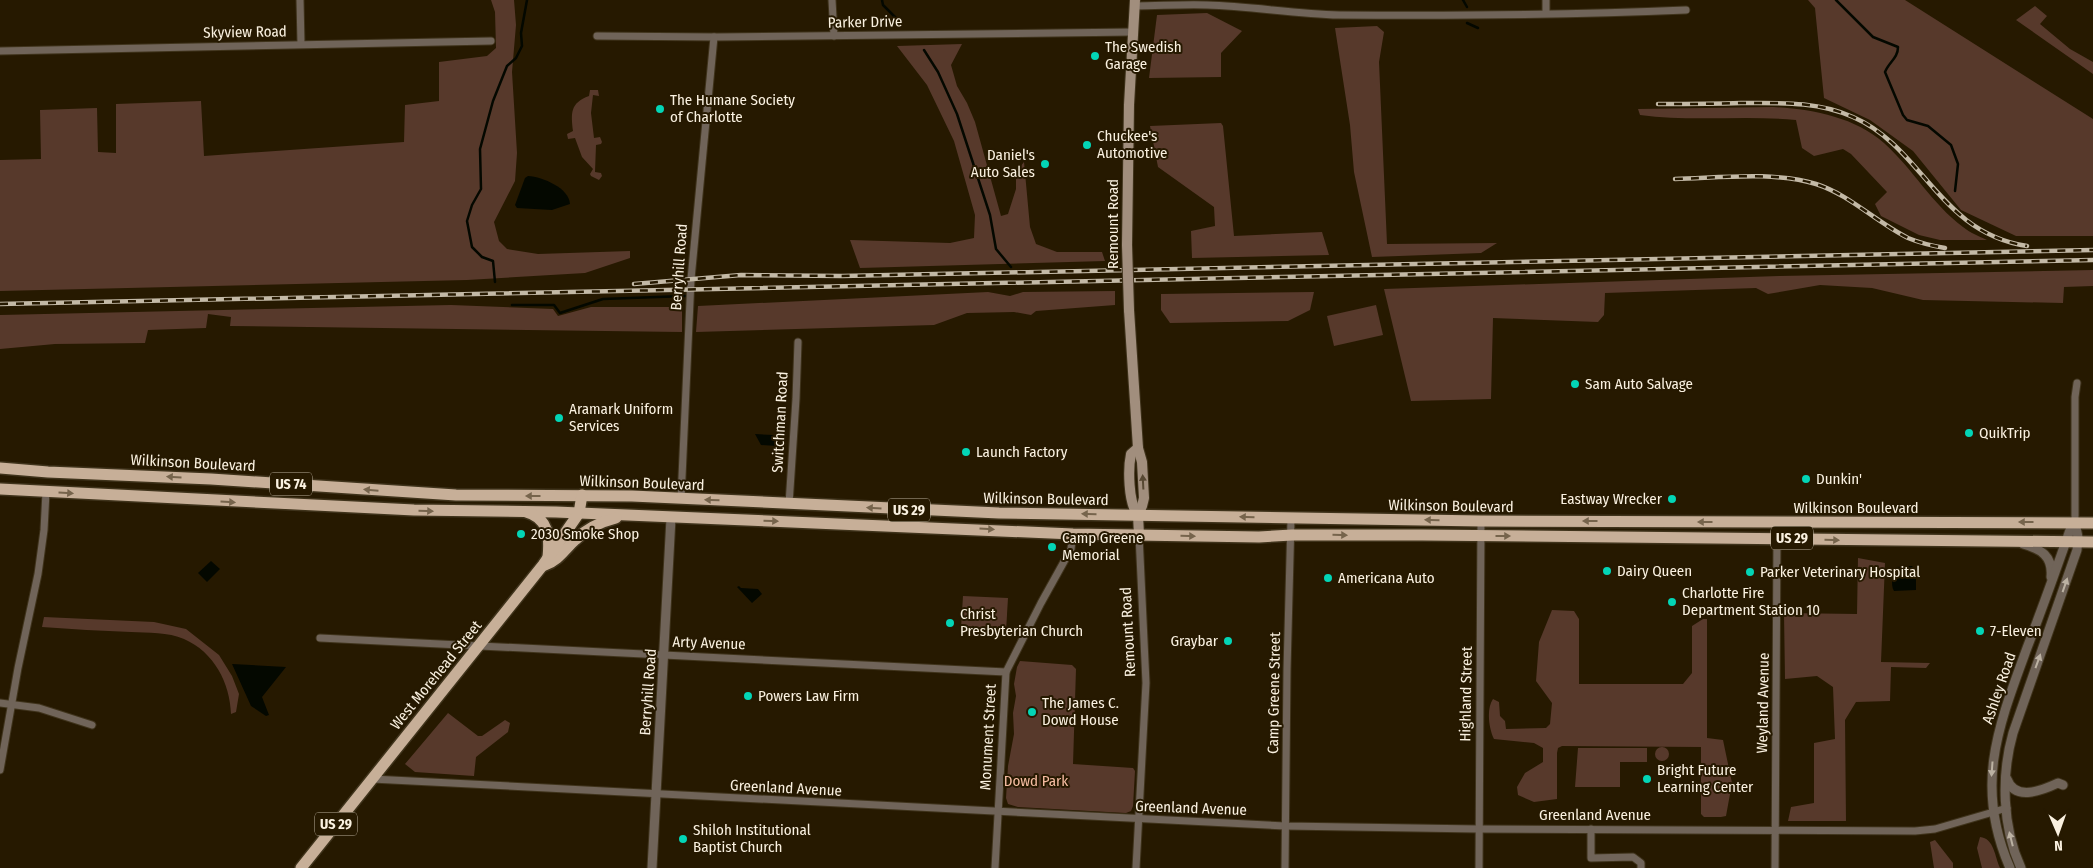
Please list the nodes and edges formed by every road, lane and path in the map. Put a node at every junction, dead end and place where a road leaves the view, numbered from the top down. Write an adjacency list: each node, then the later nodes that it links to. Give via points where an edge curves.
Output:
1 (300, 0): 12 (street)
2 (832, 0): 9 (street)
3 (1546, 0): 6 (street)
4 (1135, 3): 6 (street, via 1338,15); 7 (main road, Remount Road)
5 (1686, 10): 6 (street)
6 (1546, 13)
7 (1133, 32): 9 (street, Parker Drive); 24 (main road, Remount Road, bridge, via 1127,245 1138,448 1144,498)
8 (597, 36): 10 (street, Parker Drive)
9 (834, 36): 10 (street, Parker Drive)
10 (714, 37): 20 (street, Berryhill Road, via 691,279)
11 (491, 41): 12 (street, Skyview Road)
12 (301, 44): 13 (street, Skyview Road)
13 (0, 51)
14 (798, 342): 21 (street, Switchman Road)
15 (2077, 383): 30 (street, Ashley Road)
16 (0, 468): 19 (main road, Wilkinson Boulevard / US 74, one-way to 16, via 456,495)
17 (0, 489): 18 (main road, Wilkinson Boulevard / US 74)
18 (46, 492): 22 (main road, Wilkinson Boulevard / US 74, one-way to 22, via 421,511); 49 (street, via 38,574)
19 (582, 495): 20 (main road, Wilkinson Boulevard / US 29); 23 (main road, West Morehead Street / US 29)
20 (681, 499): 21 (main road, Wilkinson Boulevard / US 29, one-way to 20)
21 (789, 504): 24 (main road, Wilkinson Boulevard / US 29, one-way to 21, via 989,513)
22 (515, 511): 23 (main road, Wilkinson Boulevard / US 74); 42 (main road, via 532,514 545,525 549,537)
23 (579, 513): 25 (main road, Wilkinson Boulevard / US 29); 42 (main road, West Morehead Street / US 29)
24 (1138, 515): 27 (main road, Wilkinson Boulevard / US 29, one-way to 24); 34 (main road, Remount Road)
25 (635, 516): 26 (main road, Wilkinson Boulevard / US 29); 42 (main road, via 594,526 555,560)
26 (671, 518): 33 (main road, Wilkinson Boulevard / US 29, one-way to 33); 46 (street, Berryhill Road)
27 (1291, 519): 28 (main road, Wilkinson Boulevard / US 29, one-way to 27); 35 (street, Camp Greene Street)
28 (1481, 521): 29 (main road, Wilkinson Boulevard / US 29, one-way to 28); 36 (street, Highland Street)
29 (1777, 522): 32 (main road, Wilkinson Boulevard / US 29); 37 (main road, via 1764,530)
30 (2075, 523): 31 (main road, Wilkinson Boulevard / US 29); 32 (main road, Wilkinson Boulevard / US 29, one-way to 32); 40 (street, Ashley Road)
31 (2093, 523)
32 (1874, 524): 38 (main road, via 1786,532 1780,533)
33 (1073, 534): 34 (main road, Wilkinson Boulevard / US 29); 47 (street, Monument Street, via 1071,549)
34 (1139, 535): 35 (main road, Wilkinson Boulevard / US 29, one-way to 35); 59 (street, Remount Road, via 1146,683)
35 (1292, 535): 36 (main road, Wilkinson Boulevard / US 29, one-way to 36); 60 (street, Camp Greene Street)
36 (1481, 535): 37 (main road, Wilkinson Boulevard / US 29, one-way to 37); 62 (street, Highland Street)
37 (1690, 537): 38 (main road, Wilkinson Boulevard / US 29)
38 (1778, 538): 39 (main road, Wilkinson Boulevard / US 29, one-way to 39); 63 (street, Weyland Avenue)
39 (2018, 541): 40 (main road, Wilkinson Boulevard / US 29); 43 (street, via 2039,549 2048,558 2051,571)
40 (2072, 541): 41 (main road, Wilkinson Boulevard / US 29); 43 (street, Ashley Road); 52 (street, Ashley Road, one-way to 40, via 2013,733 2073,561)
41 (2093, 542)
42 (546, 561): 45 (main road, West Morehead Street / US 29)
43 (2049, 589): 58 (street, Ashley Road, one-way to 58, via 1997,735 1992,770)
44 (320, 638): 45 (street, Arty Avenue)
45 (479, 646): 46 (street, Arty Avenue); 53 (main road, West Morehead Street / US 29)
46 (664, 655): 47 (street, Arty Avenue); 55 (street, Berryhill Road)
47 (1006, 672): 57 (street, Monument Street)
48 (0, 703): 49 (street)
49 (12, 705): 50 (street, via 40,708); 51 (street)
50 (92, 725)
51 (0, 770)
52 (2006, 774): 54 (street, via 2010,786 2024,793 2038,792 2058,783); 56 (street, Ashley Road)
53 (371, 779): 55 (street, Greenland Avenue); 64 (main road, West Morehead Street / US 29)
54 (2063, 785)
55 (656, 795): 57 (street, Greenland Avenue); 65 (street, Berryhill Road)
56 (2007, 808): 58 (street, Greenland Avenue); 73 (street, Ashley Road, one-way to 56, via 2011,840)
57 (997, 812): 59 (street, Greenland Avenue); 66 (street, Monument Street)
58 (1993, 812): 63 (street, Greenland Avenue, via 1918,831); 72 (street, Ashley Road)
59 (1139, 820): 60 (street, Greenland Avenue); 67 (street, Remount Road)
60 (1285, 826): 62 (street, Greenland Avenue); 68 (street, Camp Greene Street)
61 (1590, 829): 62 (street, Greenland Avenue); 63 (street, Greenland Avenue); 70 (street, via 1591,858 1633,857 1641,863)
62 (1478, 830): 69 (street, Highland Street)
63 (1775, 830): 71 (street, Weyland Avenue)
64 (301, 868)
65 (652, 868)
66 (995, 868)
67 (1136, 868)
68 (1285, 868)
69 (1479, 868)
70 (1641, 868)
71 (1775, 868)
72 (2010, 868)
73 (2021, 868)

